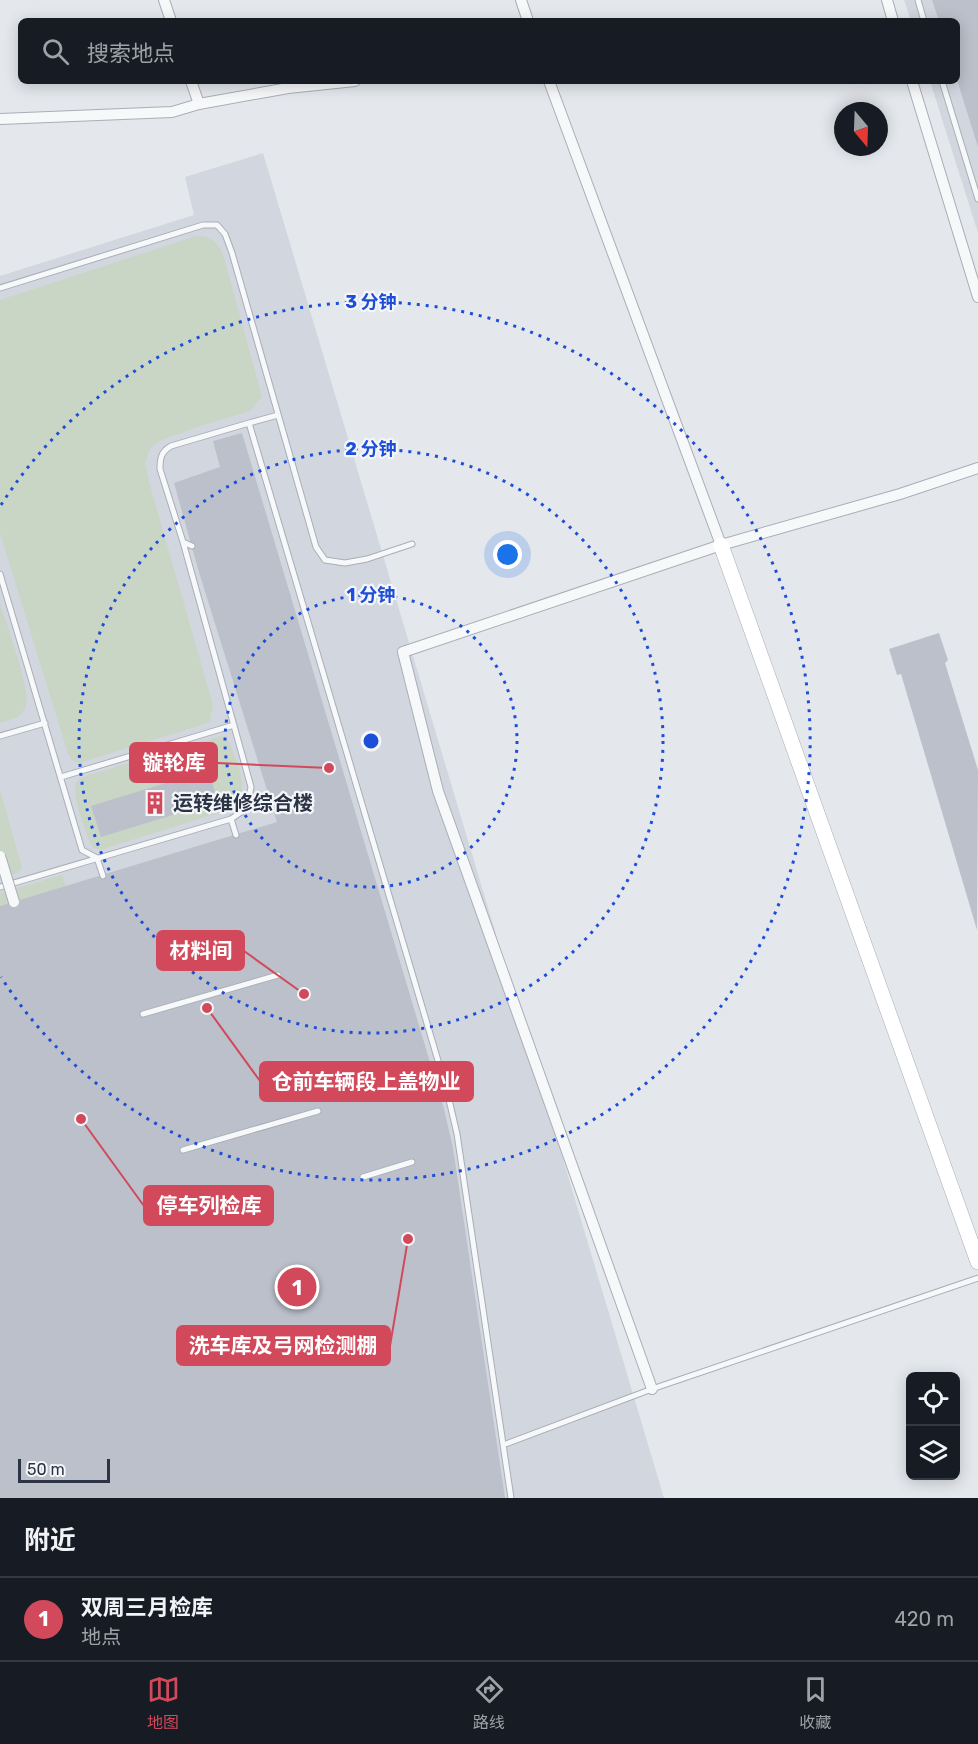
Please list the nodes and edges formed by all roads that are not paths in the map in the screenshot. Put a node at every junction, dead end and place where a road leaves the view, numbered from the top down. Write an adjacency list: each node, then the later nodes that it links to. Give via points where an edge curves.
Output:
1 (164, 0): 5 (street)
2 (521, 0): 6 (street)
3 (887, 0): 7 (street)
4 (918, 0): 8 (lane)
5 (170, 18)
6 (527, 18)
7 (892, 18)
8 (923, 18)
9 (192, 84): 14 (street)
10 (326, 84): 14 (street)
11 (550, 84): 24 (street)
12 (913, 84): 18 (street)
13 (943, 84): 16 (lane)
14 (199, 104): 15 (street, via 172,112)
15 (0, 119)
16 (978, 199)
17 (0, 288): 19 (lane, via 203,225 217,225 232,253)
18 (978, 297)
19 (278, 415): 20 (lane); 23 (lane, via 316,547 325,560 345,563 367,559)
20 (249, 423): 22 (lane, via 163,451 160,470); 47 (lane, via 447,1091 457,1134)
21 (978, 468): 24 (street)
22 (183, 542): 25 (lane); 28 (lane)
23 (412, 544)
24 (721, 545): 44 (street); 46 (street, via 402,651 438,790)
25 (192, 546)
26 (0, 574): 27 (lane)
27 (45, 723): 29 (lane); 30 (lane)
28 (234, 725): 30 (lane); 31 (lane, via 251,787 247,808)
29 (0, 736)
30 (61, 777): 34 (lane, via 82,850)
31 (231, 819): 32 (lane); 34 (lane)
32 (236, 835)
33 (0, 856): 37 (street, bridge)
34 (97, 858): 35 (lane); 36 (lane)
35 (103, 876)
36 (0, 887)
37 (14, 902)
38 (278, 975): 39 (lane)
39 (143, 1014)
40 (318, 1111): 41 (lane)
41 (183, 1150)
42 (412, 1162): 43 (lane)
43 (363, 1176)
44 (978, 1262)
45 (978, 1278): 46 (lane)
46 (652, 1389): 47 (lane)
47 (503, 1445): 48 (lane)
48 (511, 1498)

